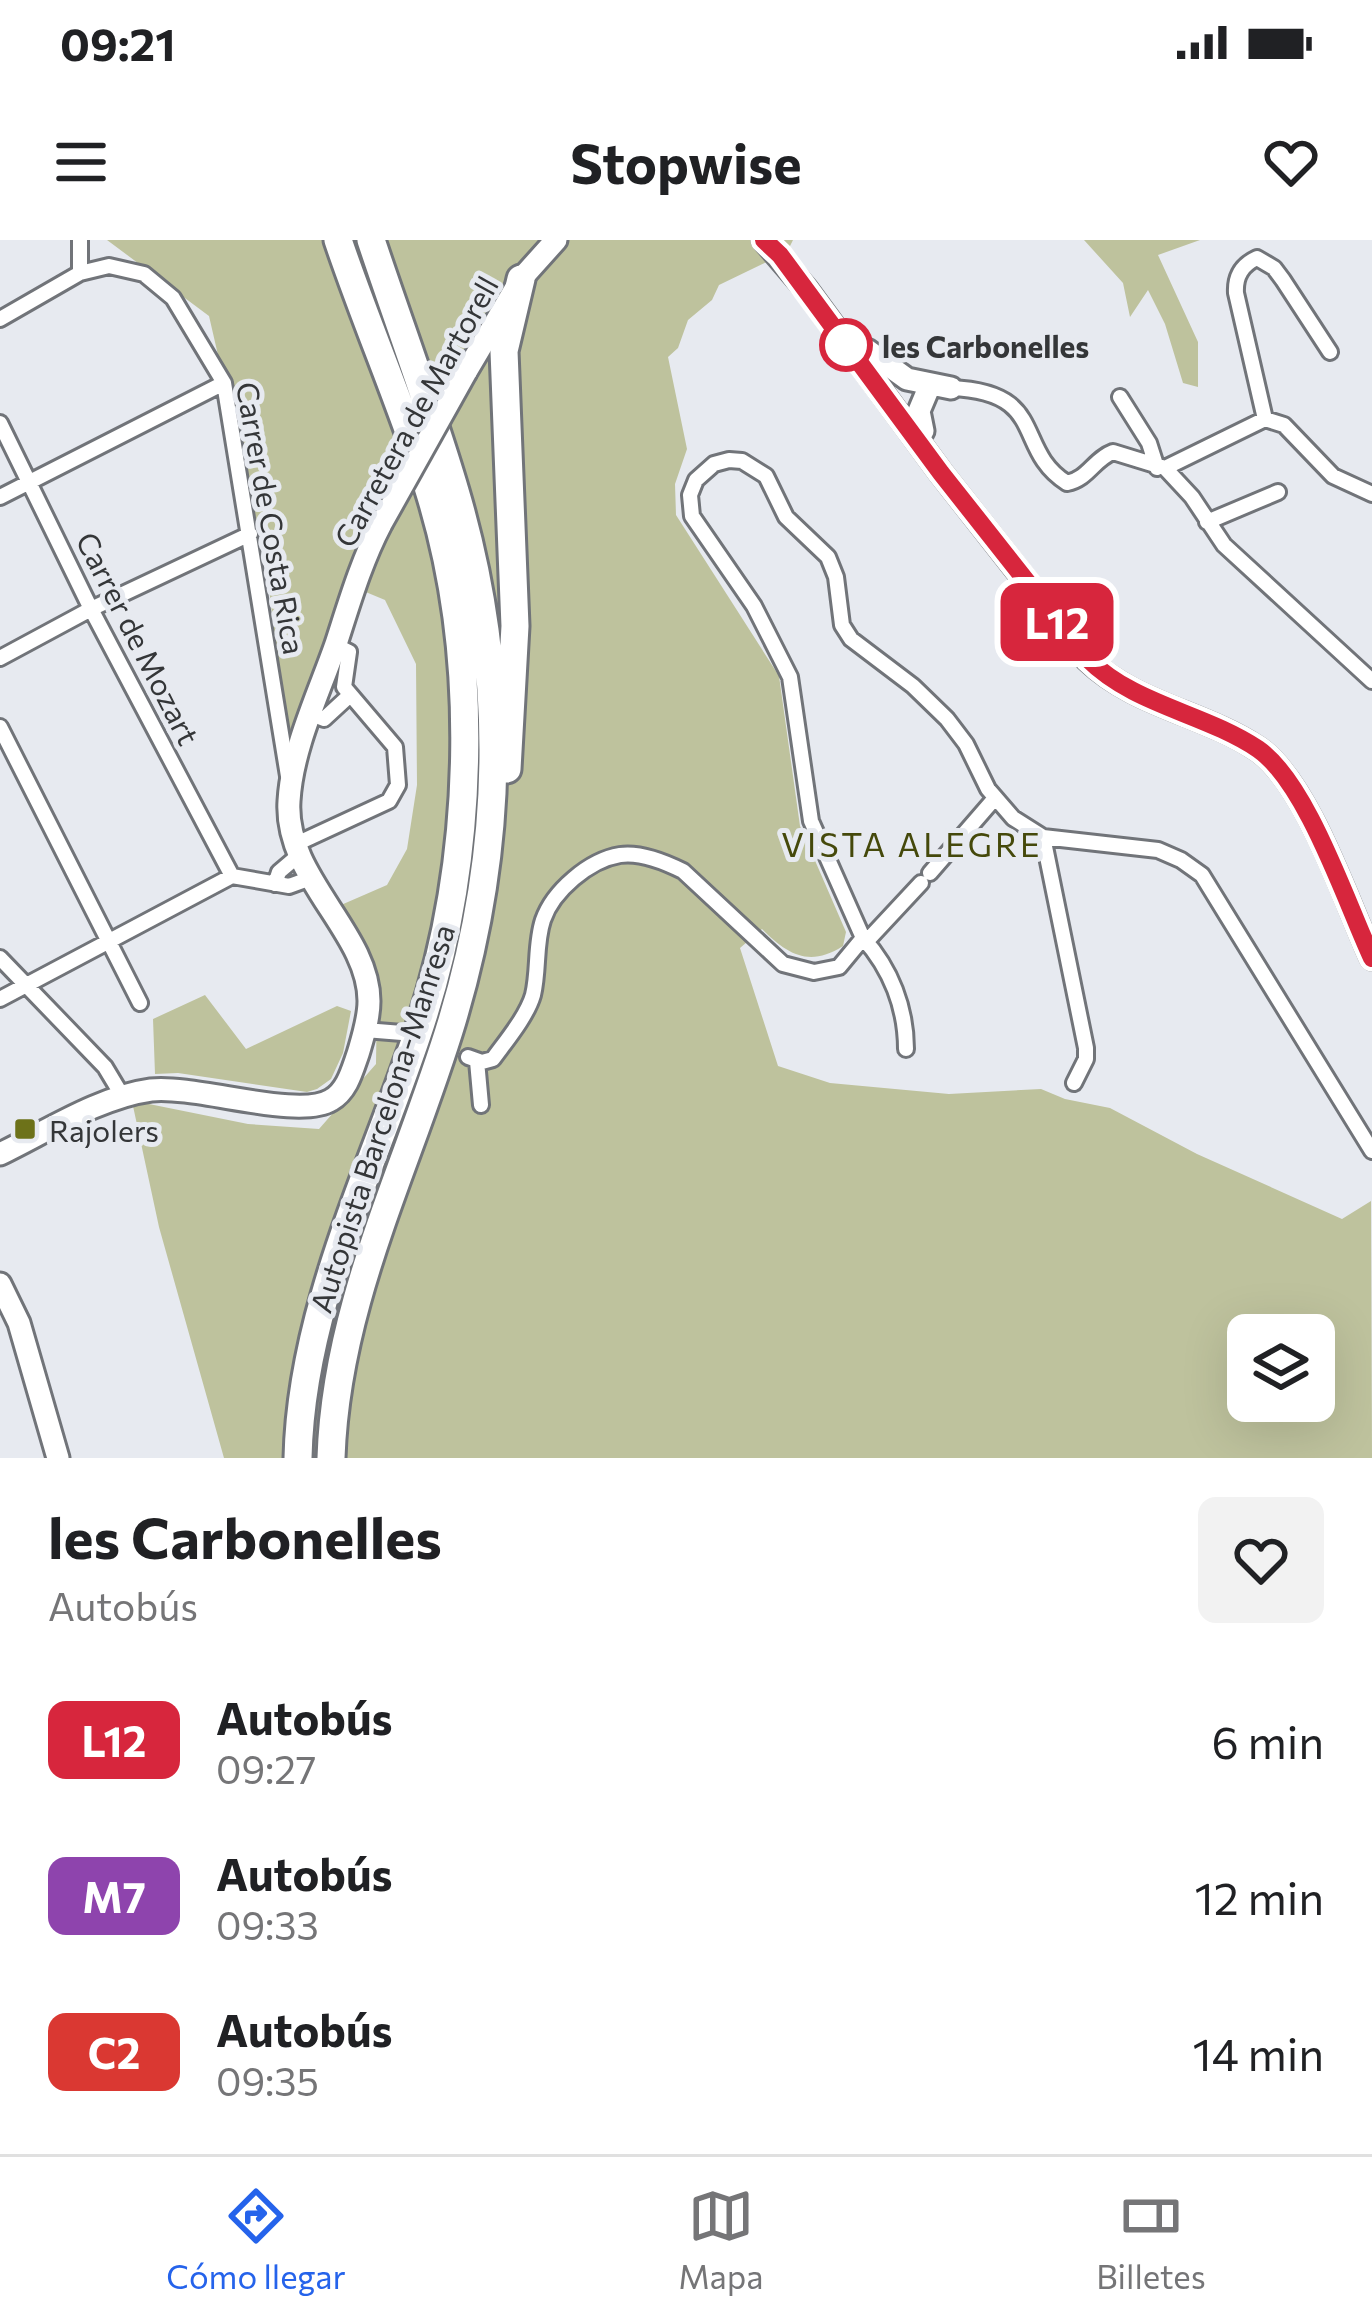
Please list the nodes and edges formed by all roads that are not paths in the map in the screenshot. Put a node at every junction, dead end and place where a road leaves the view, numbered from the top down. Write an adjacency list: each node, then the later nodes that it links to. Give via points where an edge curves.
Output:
1 (80, 240): 7 (street)
2 (338, 240): 61 (highway, Autopista Barcelona-Manresa, via 430,492 458,637 464,778 454,884 422,1020 324,1301)
3 (371, 240): 39 (highway, Autopista Barcelona-Manresa, via 471,552 490,688)
4 (556, 240): 8 (main road, Carretera de Martorell)
5 (764, 240): 12 (main road)
6 (788, 240): 10 (main road)
7 (80, 273): 9 (street); 13 (street, Carrer de Costa Rica, via 110,266 144,274 183,313)
8 (521, 279): 30 (main road, Carretera de Martorell, bridge, via 381,524); 39 (highway, via 504,364 512,727)
9 (0, 319)
10 (866, 350): 14 (main road, via 907,379); 17 (main road)
11 (1330, 352): 18 (street, via 1274,268 1257,258 1246,266 1235,292)
12 (874, 382): 17 (main road); 27 (main road)
13 (224, 383): 22 (street); 28 (street, Carrer de Costa Rica)
14 (951, 388): 15 (main road); 21 (street, via 988,391 1010,405 1067,482 1113,452)
15 (927, 392): 17 (main road); 20 (main road, via 919,411)
16 (1120, 397): 21 (street)
17 (902, 401): 20 (main road)
18 (1265, 419): 21 (street); 24 (street, via 1284,425 1333,476)
19 (0, 423): 22 (street, Carrer de Mozart)
20 (923, 431): 27 (main road)
21 (1161, 468): 26 (street)
22 (30, 482): 25 (street); 29 (street, Carrer de Mozart)
23 (1278, 492): 26 (street)
24 (1372, 494)
25 (0, 497)
26 (1207, 522): 32 (street)
27 (990, 532): 47 (main road, via 1101,672 1246,742 1285,774)
28 (250, 534): 29 (street); 36 (street, Carrer de Costa Rica)
29 (92, 609): 31 (street); 41 (street, Carrer de Mozart)
30 (335, 645): 33 (street, via 349,652); 34 (main road, Carretera de Martorell)
31 (0, 658)
32 (1372, 680)
33 (349, 696): 34 (street, via 324,719); 40 (street, via 394,747 398,785 389,801)
34 (311, 714): 36 (main road, Carretera de Martorell)
35 (0, 727): 44 (street)
36 (290, 790): 40 (main road, Carretera de Martorell)
37 (995, 798): 38 (street); 45 (street); 45 (street, via 946,719 850,639 829,557 786,517 766,476 742,461 713,464 696,480 692,516 754,606 790,677 811,820)
38 (1043, 837): 54 (street, via 1086,1048); 57 (street, via 1158,850 1202,875)
39 (491, 849): 62 (highway, Autopista Barcelona-Manresa, via 452,1022 358,1287)
40 (296, 850): 42 (main road, Carretera de Martorell); 43 (street)
41 (232, 876): 43 (street); 44 (street)
42 (311, 878): 43 (street); 51 (main road, Carretera de Martorell, via 363,973)
43 (275, 884)
44 (108, 940): 48 (street); 50 (street)
45 (865, 940): 53 (street, via 906,1015); 56 (street, via 839,967 798,970 683,871 620,854 579,874 545,914 532,997 493,1059 472,1059)
46 (0, 958): 48 (street)
47 (1372, 958)
48 (28, 986): 49 (street); 55 (street)
49 (0, 1000)
50 (140, 1003)
51 (364, 1030): 52 (street); 55 (main road, Carretera de Martorell, via 346,1085 325,1103 300,1107 171,1089)
52 (402, 1033)
53 (906, 1048)
54 (1074, 1083)
55 (123, 1097): 58 (main road, Carretera de Martorell)
56 (481, 1105)
57 (1372, 1151)
58 (0, 1154)
59 (0, 1284): 60 (main road)
60 (58, 1458)
61 (298, 1458)
62 (331, 1458)

